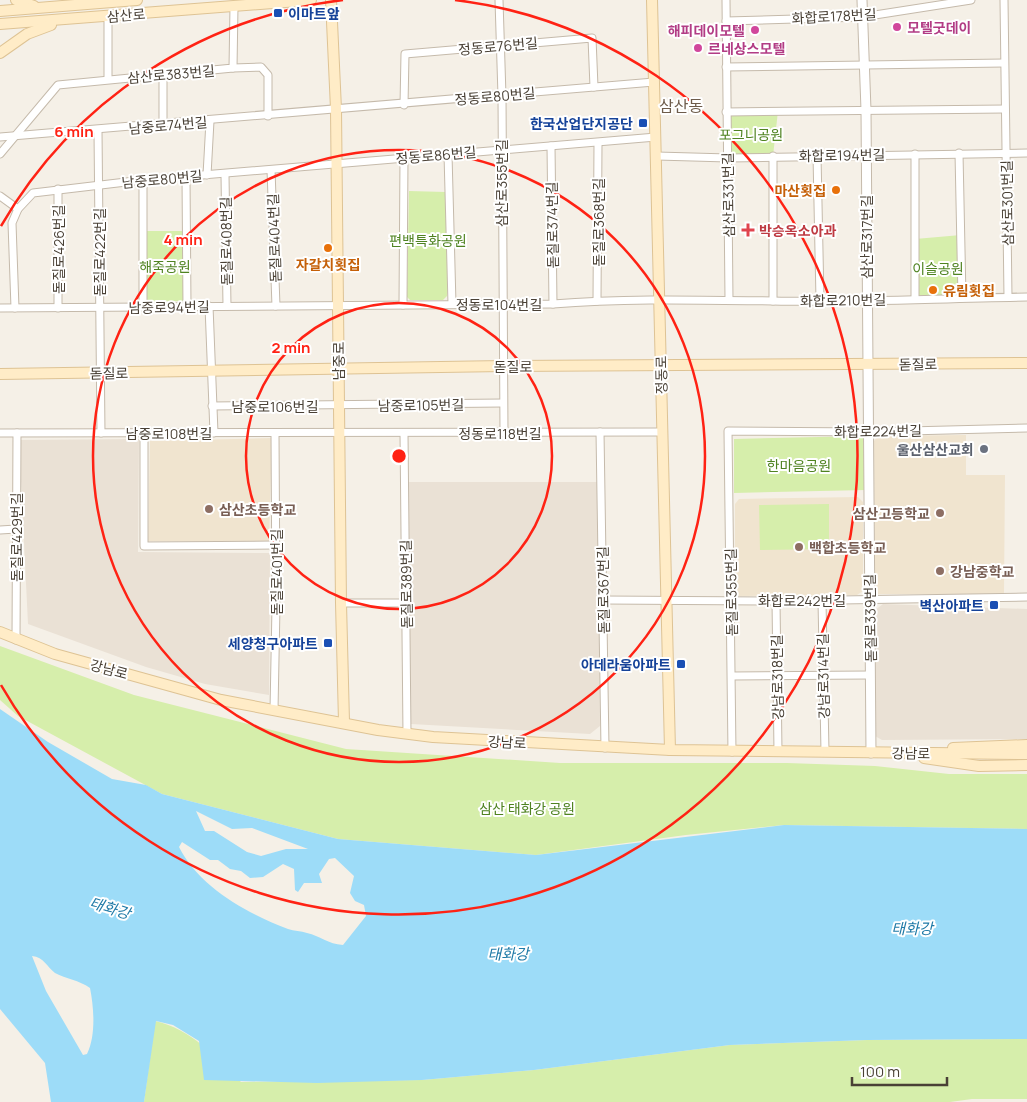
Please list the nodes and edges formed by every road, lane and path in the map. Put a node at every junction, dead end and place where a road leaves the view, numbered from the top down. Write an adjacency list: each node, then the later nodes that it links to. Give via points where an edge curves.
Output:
1 (16, 0): 12 (main road)
2 (137, 0): 12 (main road, 삼산로)
3 (311, 0): 11 (main road, 삼산로)
4 (331, 0): 31 (main road, 남중로)
5 (499, 0): 19 (street, 삼산로355번길)
6 (652, 0): 27 (main road, 정동로)
7 (726, 0): 17 (street, 삼산로331번길)
8 (862, 0): 15 (street, 삼산로317번길)
9 (972, 0): 15 (street, 화합로178번길)
10 (1004, 0): 21 (street, 삼산로301번길)
11 (234, 6): 14 (main road, 삼산로); 24 (street, 삼산로383번길)
12 (48, 7): 13 (main road, 삼산로)
13 (0, 11)
14 (108, 17): 16 (main road, 삼산로); 26 (street)
15 (862, 17): 17 (street, 화합로178번길); 22 (street, 삼산로317번길)
16 (82, 19): 18 (main road, 삼산로); 20 (main road, via 49,25 26,34)
17 (726, 21): 23 (street, 삼산로331번길)
18 (0, 24)
19 (498, 46): 28 (street, 정동로76번길, via 592,38); 29 (street, 삼산로355번길); 30 (street, 정동로76번길, via 405,54)
20 (0, 53)
21 (1004, 63): 22 (street); 32 (street, 삼산로301번길)
22 (865, 65): 23 (street); 33 (street, 삼산로317번길)
23 (726, 67): 34 (street, 삼산로331번길)
24 (233, 68): 25 (street, 삼산로383번길); 35 (street, 삼산로383번길, via 262,66 268,76)
25 (163, 75): 26 (street, 삼산로383번길); 37 (street)
26 (108, 80): 39 (street, 삼산로383번길, via 58,85)
27 (654, 82): 28 (street, 정동로80번길); 41 (main road, 정동로)
28 (594, 87): 29 (street, 정동로80번길)
29 (502, 96): 30 (street, 정동로80번길); 44 (street, 삼산로355번길)
30 (404, 105): 31 (street, 정동로80번길)
31 (336, 109): 35 (street, 남중로74번길); 57 (main road, 남중로)
32 (1005, 109): 33 (street); 46 (street, 삼산로301번길)
33 (866, 110): 34 (street); 50 (street, 삼산로317번길)
34 (726, 112): 56 (street, 삼산로331번길)
35 (268, 116): 36 (street, 남중로74번길)
36 (210, 121): 37 (street, 남중로74번길); 59 (street)
37 (163, 125): 38 (street, 남중로74번길)
38 (98, 131): 39 (street, 남중로74번길); 63 (street, 돋질로422번길)
39 (15, 136): 40 (street, 남중로74번길); 48 (street, 삼산로383번길)
40 (0, 137)
41 (656, 137): 42 (street, 정동로86번길); 53 (main road, 정동로)
42 (598, 143): 43 (street, 정동로86번길); 72 (street, 돋질로368번길)
43 (551, 146): 44 (street, 정동로86번길); 79 (street, 돋질로374번길)
44 (501, 150): 49 (street, 정동로86번길); 78 (street, 삼산로355번길)
45 (959, 153): 46 (street, 화합로194번길); 51 (street, 화합로194번길); 69 (street)
46 (1006, 153): 47 (street, 화합로194번길); 67 (street, 삼산로301번길)
47 (1027, 153)
48 (0, 154)
49 (448, 154): 55 (street, 정동로86번길); 77 (street)
50 (866, 154): 51 (street, 화합로194번길); 52 (street, 화합로194번길); 75 (street, 삼산로317번길)
51 (915, 154): 71 (street)
52 (817, 155): 54 (street, 화합로194번길); 74 (street)
53 (657, 156): 56 (street, 화합로194번길); 73 (main road, 정동로)
54 (773, 156): 56 (street, 화합로194번길); 76 (street)
55 (404, 158): 57 (street, 정동로86번길); 81 (street)
56 (728, 158): 70 (street, 삼산로331번길)
57 (336, 164): 58 (street, 남중로80번길); 80 (main road, 남중로)
58 (272, 170): 60 (street, 남중로80번길); 84 (street, 돋질로404번길)
59 (207, 175): 60 (street, 남중로80번길); 61 (street, 남중로80번길)
60 (225, 175): 83 (street, 돋질로408번길)
61 (186, 177): 62 (street, 남중로80번길); 86 (street)
62 (143, 180): 63 (street, 남중로80번길); 85 (street)
63 (99, 185): 64 (street, 남중로80번길); 90 (street, 돋질로422번길)
64 (58, 189): 66 (street, 남중로80번길, via 33,193); 89 (street, 돋질로426번길)
65 (0, 196): 66 (street)
66 (18, 209): 88 (street, via 12,223)
67 (1008, 297): 68 (street, 화합로210번길); 69 (street, 화합로210번길)
68 (1027, 297)
69 (962, 298): 71 (street, 화합로210번길)
70 (729, 299): 73 (street, 화합로210번길); 76 (street, 화합로210번길)
71 (915, 299): 75 (street, 화합로210번길)
72 (598, 300): 73 (street, 정동로104번길); 79 (street, 정동로104번길)
73 (660, 300): 94 (main road, 정동로)
74 (820, 300): 75 (street, 화합로210번길); 76 (street, 화합로210번길)
75 (866, 300): 92 (street, 삼산로317번길)
76 (773, 301)
77 (452, 304): 78 (street, 정동로104번길); 81 (street, 정동로104번길)
78 (503, 304): 79 (street, 정동로104번길); 93 (street, 삼산로355번길)
79 (553, 304)
80 (338, 305): 81 (street, 정동로104번길); 84 (street, 남중로94번길); 95 (main road, 남중로)
81 (404, 305)
82 (209, 306): 83 (street, 남중로94번길); 86 (street, 남중로94번길); 96 (street)
83 (227, 306): 84 (street, 남중로94번길)
84 (276, 306)
85 (143, 307): 86 (street, 남중로94번길); 90 (street, 남중로94번길)
86 (187, 307)
87 (0, 308): 88 (street, 남중로94번길)
88 (15, 308): 89 (street, 남중로94번길)
89 (58, 308): 90 (street, 남중로94번길)
90 (99, 308): 97 (street, 돋질로422번길)
91 (1025, 363): 92 (main road, 돋질로)
92 (867, 364): 94 (main road, 돋질로); 106 (street, 돋질로339번길)
93 (503, 366): 94 (main road, 돋질로); 95 (main road, 돋질로); 99 (street, 삼산로355번길)
94 (661, 366): 105 (main road, 정동로)
95 (338, 368): 96 (main road, 돋질로); 101 (main road, 남중로)
96 (210, 371): 97 (main road, 돋질로); 100 (street)
97 (99, 373): 98 (main road, 돋질로); 109 (street, 돋질로422번길)
98 (0, 374)
99 (503, 403): 101 (street, 남중로105번길); 114 (street, 삼산로355번길)
100 (212, 406): 101 (street, 남중로106번길); 111 (street)
101 (339, 406): 115 (main road, 남중로)
102 (1027, 428): 106 (street, 화합로224번길)
103 (728, 431): 106 (street, 화합로224번길); 122 (street, 돋질로355번길)
104 (600, 432): 105 (street, 정동로118번길); 114 (street, 정동로118번길); 121 (street, 돋질로367번길)
105 (662, 432): 120 (main road, 정동로)
106 (868, 432): 123 (street, 돋질로339번길)
107 (0, 433): 108 (street, 남중로108번길)
108 (17, 433): 109 (street, 남중로108번길); 116 (street, 돋질로429번길)
109 (101, 433): 110 (street, 남중로108번길)
110 (144, 433): 111 (street, 남중로108번길); 118 (street, via 144,546)
111 (214, 433): 112 (street, 남중로108번길)
112 (275, 433): 115 (street, 남중로108번길); 118 (street, 돋질로401번길)
113 (404, 433): 114 (street, 정동로118번길); 115 (street, 정동로118번길); 127 (street, 돋질로389번길)
114 (504, 433)
115 (339, 434): 126 (main road, 남중로)
116 (16, 529): 117 (street); 129 (street, 돋질로429번길)
117 (0, 530)
118 (275, 545): 135 (street, 돋질로401번길)
119 (1027, 597): 123 (street, 화합로242번길)
120 (666, 599): 121 (street, 화합로242번길); 122 (street, 화합로242번길); 140 (main road, 정동로)
121 (603, 600): 139 (street, 돋질로367번길)
122 (731, 600): 124 (street, 화합로242번길); 133 (street, 돋질로355번길)
123 (870, 600): 125 (street, 화합로242번길); 132 (street, 돋질로339번길)
124 (776, 601): 125 (street, 화합로242번길); 134 (street, 강남로318번길)
125 (822, 601): 131 (street, 강남로314번길)
126 (340, 603): 127 (street); 136 (main road, 남중로)
127 (406, 603): 137 (street, 돋질로389번길)
128 (0, 633): 129 (main road, 강남로); 130 (main road)
129 (16, 640): 130 (main road, 강남로)
130 (54, 654): 135 (main road, 강남로, via 221,700)
131 (823, 675): 132 (street); 134 (street); 143 (street, 강남로314번길)
132 (870, 675): 144 (street, 돋질로339번길)
133 (732, 676): 134 (street); 141 (street, 돋질로355번길)
134 (777, 676): 142 (street, 강남로318번길)
135 (274, 710): 136 (main road, 강남로)
136 (344, 722): 137 (main road, 강남로)
137 (407, 734): 139 (main road, 강남로)
138 (1027, 745): 145 (main road, via 979,746)
139 (606, 748): 140 (main road, 강남로)
140 (670, 750): 141 (main road, 강남로)
141 (732, 752): 142 (main road, 강남로)
142 (778, 752): 143 (main road, 강남로)
143 (824, 752): 144 (main road, 강남로)
144 (871, 753): 145 (main road, 강남로)
145 (906, 754): 146 (main road, 강남로); 147 (main road, via 979,766)
146 (1027, 754)
147 (1027, 765)

